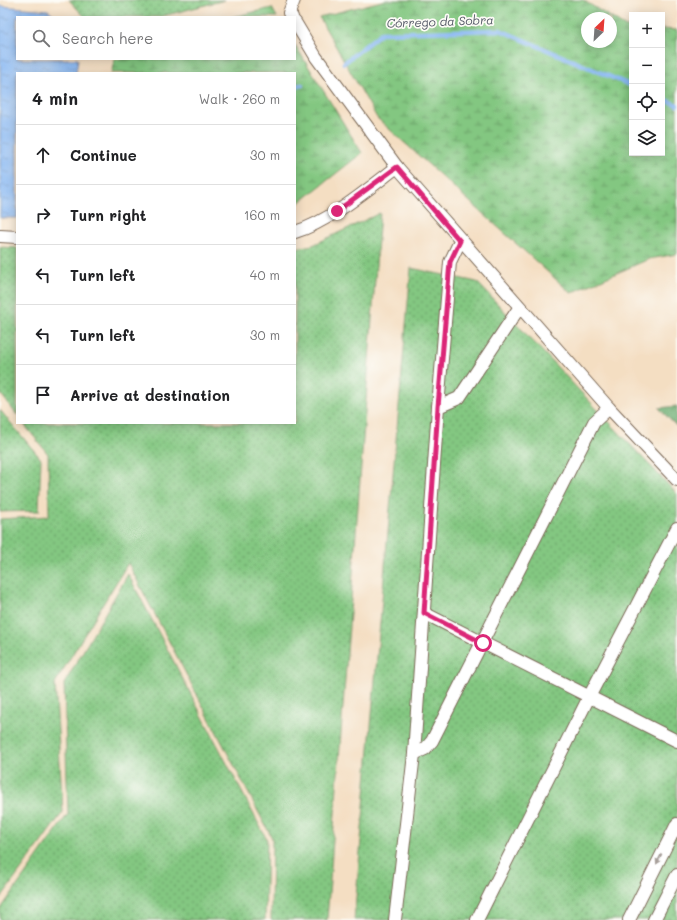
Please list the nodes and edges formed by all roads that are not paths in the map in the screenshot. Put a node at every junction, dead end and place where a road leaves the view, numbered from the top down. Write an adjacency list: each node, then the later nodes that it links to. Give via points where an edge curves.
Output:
1 (294, 0): 2 (street, via 289,13)
2 (291, 16)
3 (296, 24): 4 (street, via 316,57)
4 (397, 167): 5 (street, via 337,211); 8 (street)
5 (296, 232)
6 (0, 236): 7 (street)
7 (16, 237)
8 (460, 241): 9 (street); 10 (street, via 450,262)
9 (519, 308): 10 (street, via 459,398); 11 (street)
10 (438, 407): 14 (street)
11 (609, 408): 12 (street); 15 (street, via 594,422)
12 (677, 480)
13 (677, 528): 16 (street)
14 (424, 613): 15 (street); 18 (street)
15 (483, 643): 16 (street); 18 (street, via 432,741 426,749)
16 (589, 698): 17 (street); 22 (street)
17 (677, 741)
18 (414, 754): 21 (street)
19 (677, 824): 23 (street, one-way to 23)
20 (677, 875): 24 (street)
21 (395, 920)
22 (477, 920)
23 (628, 920)
24 (654, 920)

